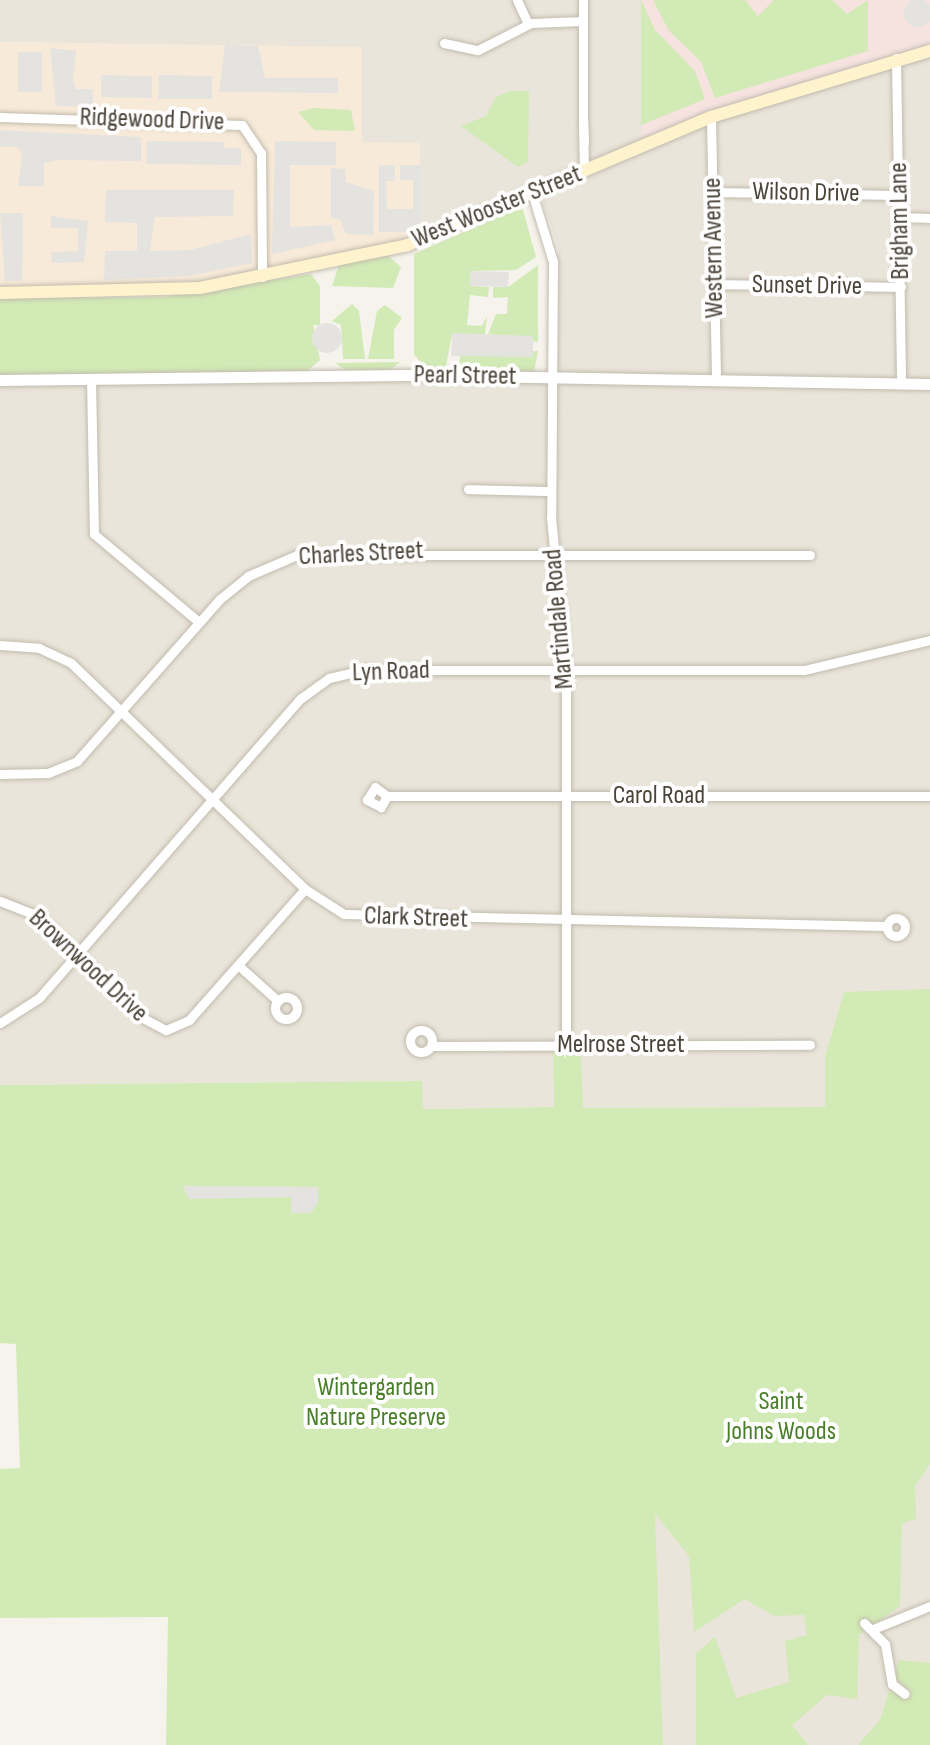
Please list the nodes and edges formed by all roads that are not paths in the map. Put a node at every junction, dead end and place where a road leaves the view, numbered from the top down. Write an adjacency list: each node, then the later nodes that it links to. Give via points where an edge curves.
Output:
1 (517, 0): 4 (street)
2 (583, 0): 3 (street)
3 (583, 21): 4 (street); 10 (street)
4 (528, 24): 5 (street, via 478,50)
5 (444, 43)
6 (930, 51): 7 (main road, West Wooster Street)
7 (896, 58): 9 (main road, West Wooster Street); 12 (street, Brigham Lane)
8 (0, 117): 16 (street, Ridgewood Drive, via 242,125 261,153)
9 (711, 117): 10 (main road, West Wooster Street); 11 (street, Western Avenue)
10 (584, 172): 13 (main road, West Wooster Street)
11 (712, 192): 12 (street, Wilson Drive); 17 (street, Western Avenue)
12 (899, 195): 14 (street, Brigham Lane)
13 (533, 196): 16 (main road, West Wooster Street, via 438,236); 20 (street, Martindale Road, via 553,262)
14 (901, 217): 15 (street); 18 (street, Brigham Lane)
15 (930, 218)
16 (262, 277): 19 (main road, West Wooster Street, via 173,291)
17 (714, 284): 18 (street, Sunset Drive); 23 (street, Western Avenue)
18 (901, 287): 24 (street, Brigham Lane)
19 (0, 293)
20 (550, 377): 21 (street, Pearl Street); 23 (street, Pearl Street); 27 (street, Martindale Road)
21 (91, 378): 22 (street, Pearl Street); 30 (street, via 94,534)
22 (0, 380)
23 (716, 380): 24 (street, Pearl Street)
24 (901, 384): 25 (street, Pearl Street)
25 (930, 384)
26 (468, 489): 27 (street)
27 (551, 491): 28 (street, Martindale Road)
28 (553, 552): 29 (street, Charles Street); 30 (street, Charles Street, via 297,555 248,576); 33 (street, Martindale Road)
29 (810, 555)
30 (199, 622): 34 (street, Charles Street)
31 (930, 640): 33 (street, Lyn Road, via 816,670)
32 (0, 645): 34 (street, Clark Street, via 61,656)
33 (566, 671): 37 (street, Martindale Road); 39 (street, Lyn Road, via 340,674 300,699)
34 (123, 711): 35 (street, Charles Street, via 66,767); 39 (street, Clark Street)
35 (0, 774)
36 (387, 796): 37 (street, Carol Road)
37 (567, 796): 38 (street, Carol Road); 42 (street, Martindale Road)
38 (930, 796)
39 (212, 799): 40 (street, Clark Street); 44 (street, Lyn Road)
40 (305, 889): 42 (street, Clark Street, via 333,909 372,919); 45 (street, Brownwood Drive)
41 (0, 901): 44 (street, Brownwood Drive, via 30,909)
42 (567, 921): 43 (street, Clark Street, via 831,920); 48 (street, Martindale Road)
43 (886, 926)
44 (78, 954): 45 (street, Brownwood Drive, via 152,1026 166,1030 183,1025); 47 (street, Lyn Road, via 39,998)
45 (238, 965): 46 (street)
46 (278, 1001)
47 (0, 1023)
48 (566, 1045): 49 (street, Melrose Street); 50 (street, Melrose Street)
49 (810, 1045)
50 (432, 1046)
51 (930, 1606): 52 (street, via 869,1626 887,1648 892,1684)
52 (905, 1694)

